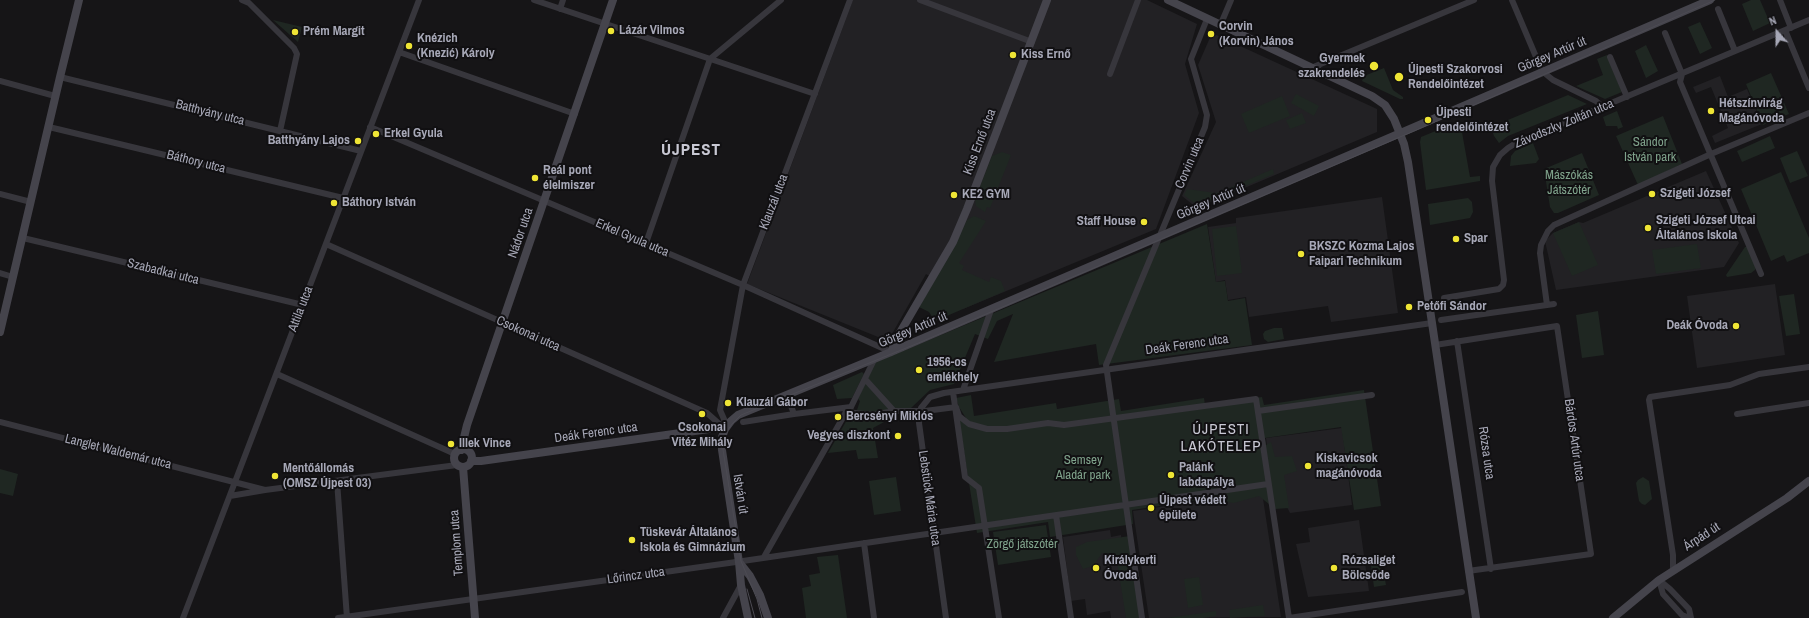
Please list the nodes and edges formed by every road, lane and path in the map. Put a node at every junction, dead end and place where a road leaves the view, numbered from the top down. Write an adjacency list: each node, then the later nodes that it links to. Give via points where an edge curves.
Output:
1 (79, 0): 35 (street)
2 (242, 0): 46 (street, via 289,42 297,54)
3 (419, 0): 28 (street, Attila utca)
4 (534, 0): 18 (street)
5 (563, 0): 18 (street)
6 (613, 0): 22 (street, Nádor utca)
7 (781, 0): 30 (street)
8 (850, 0): 38 (street, Klauzál utca)
9 (920, 0): 26 (street)
10 (1047, 0): 26 (street, Kiss Ernő utca)
11 (1138, 0): 33 (street)
12 (1168, 0): 20 (street)
13 (1231, 0): 23 (street)
14 (1474, 0): 31 (street)
15 (1512, 0): 32 (street)
16 (1708, 0): 32 (street, Görgey Artúr út)
17 (1780, 0): 24 (street)
18 (560, 9): 22 (street)
19 (1718, 9): 27 (street)
20 (1207, 19): 23 (street); 55 (street, Corvin utca, via 1191,59 1207,118)
21 (1809, 20): 24 (street, Závodszky Zoltán utca)
22 (605, 24): 30 (street); 43 (street, Nádor utca)
23 (1220, 26): 31 (street)
24 (1788, 29): 27 (street, Závodszky Zoltán utca); 37 (street)
25 (1665, 33): 34 (street)
26 (1032, 42): 73 (street, Kiss Ernő utca, via 953,242)
27 (1735, 51): 34 (street, Závodszky Zoltán utca)
28 (399, 52): 43 (street); 44 (street, Attila utca)
29 (1610, 57): 40 (street)
30 (710, 60): 38 (street); 57 (street)
31 (1311, 68): 47 (street, via 1380,101 1389,109)
32 (1542, 72): 41 (street); 47 (street, Görgey Artúr út)
33 (1110, 74)
34 (1682, 74): 40 (street, Závodszky Zoltán utca); 49 (street, via 1680,82)
35 (60, 76): 39 (street); 46 (street, Batthyány utca)
36 (0, 82): 39 (street)
37 (1809, 88)
38 (815, 94): 61 (street, Klauzál utca)
39 (55, 96): 45 (street)
40 (1627, 97): 41 (street, Závodszky Zoltán utca)
41 (1603, 107): 62 (street, Závodszky Zoltán utca, via 1516,142 1500,155 1493,167 1492,181 1503,285 1499,289)
42 (1809, 113): 49 (street)
43 (575, 114): 52 (street, Nádor utca)
44 (370, 126): 48 (street, Attila utca); 52 (street, Erkel Gyula utca)
45 (49, 127): 51 (street, Báthory utca); 53 (street)
46 (280, 131): 48 (street, Batthyány utca)
47 (1400, 134): 55 (street, Görgey Artúr út); 69 (street, via 1408,162)
48 (361, 151): 51 (street, Attila utca)
49 (1711, 154): 59 (street); 64 (street, via 1554,225 1544,238 1540,249)
50 (0, 194): 53 (street)
51 (343, 198): 56 (street, Attila utca)
52 (545, 201): 57 (street, Erkel Gyula utca); 68 (street, Nádor utca)
53 (32, 202): 54 (street)
54 (23, 238): 60 (street); 65 (street, Szabadkai utca)
55 (1159, 238): 66 (street, Görgey Artúr út); 76 (street, Corvin utca, via 1106,364)
56 (326, 244): 65 (street, Attila utca); 68 (street, Csokonai utca)
57 (646, 244): 61 (street, Erkel Gyula utca)
58 (0, 273): 60 (street)
59 (1761, 274)
60 (14, 277): 70 (street)
61 (743, 285): 73 (street, Erkel Gyula utca); 85 (street, Klauzál utca)
62 (1444, 298)
63 (1554, 304): 64 (street)
64 (1547, 305): 67 (street)
65 (303, 306): 77 (street, Attila utca)
66 (991, 310): 73 (street, Görgey Artúr út); 79 (street)
67 (1441, 320)
68 (502, 322): 90 (street, Csokonai utca); 97 (street, Nádor utca)
69 (1432, 323): 72 (street); 76 (street, Deák Ferenc utca)
70 (0, 332)
71 (1457, 341): 72 (street); 113 (street, Rózsa utca); 113 (street, Bárdos Artúr utca, via 1558,326 1591,554)
72 (1435, 344): 115 (street)
73 (891, 352): 74 (street, Görgey Artúr út)
74 (874, 360): 78 (street); 81 (street, Görgey Artúr út)
75 (1809, 367): 114 (street, via 1759,374 1730,385 1650,397)
76 (1106, 370): 79 (street, Deák Ferenc utca); 93 (street)
77 (277, 374): 97 (street); 102 (street, Attila utca)
78 (865, 379): 86 (street); 87 (street)
79 (962, 390): 80 (street, Deák Ferenc utca)
80 (954, 392): 84 (street); 89 (street, Deák Ferenc utca, via 930,397)
81 (787, 395): 91 (street); 96 (street, Görgey Artúr út, via 743,412)
82 (1372, 395): 88 (street)
83 (1809, 403): 92 (street)
84 (956, 407): 89 (street); 93 (street, via 963,420 987,429 1048,423 1064,425); 108 (street, via 965,477 979,488)
85 (720, 410): 90 (street, via 714,414); 96 (street)
86 (849, 410): 87 (street, via 873,415); 91 (street); 111 (street)
87 (894, 411): 89 (street)
88 (1258, 411): 93 (street, via 1256,399); 103 (street)
89 (919, 412): 109 (street, Lebstück Mária utca, via 918,422)
90 (707, 413): 96 (street, Csokonai utca)
91 (794, 414): 95 (street)
92 (1737, 414)
93 (1113, 418): 106 (street)
94 (0, 422): 102 (street, Langlet Waldemár utca)
95 (743, 422)
96 (726, 428): 98 (street, Deák Ferenc utca, via 481,462); 112 (street, István út, via 722,437 722,450)
97 (458, 452): 98 (street, via 464,450 470,454); 99 (street, Nádor utca, via 454,458)
98 (471, 461): 99 (street)
99 (460, 466): 100 (street); 119 (street, Templom utca)
100 (337, 481): 104 (street); 120 (street)
101 (1809, 481): 114 (street, Árpád út, via 1787,498)
102 (235, 482): 104 (street); 105 (street, Attila utca)
103 (1268, 484): 106 (street, Lőrincz utca); 132 (street)
104 (265, 490): 105 (street)
105 (230, 496): 121 (street, Attila utca)
106 (1127, 505): 107 (street, Lőrincz utca); 131 (street)
107 (1056, 516): 108 (street, Lőrincz utca); 130 (street)
108 (984, 526): 109 (street, Lőrincz utca); 129 (street)
109 (934, 533): 110 (street, Lőrincz utca); 128 (street, Lebstück Mária utca)
110 (864, 543): 111 (street, Lőrincz utca); 127 (street)
111 (764, 557): 112 (street, Lőrincz utca)
112 (739, 562): 117 (street, István út); 119 (street, Lőrincz utca); 126 (street, István út, via 760,595)
113 (1491, 569): 115 (street)
114 (1673, 570): 116 (street, Árpád út)
115 (1468, 571): 133 (street)
116 (1659, 580): 134 (street, Árpád út); 135 (street, via 1689,609); 135 (street, via 1663,594 1682,615)
117 (740, 584): 124 (street); 125 (street, István út)
118 (1462, 592): 132 (street)
119 (473, 598): 120 (street, Lőrincz utca); 123 (street, Templom utca)
120 (347, 617): 122 (street, Lőrincz utca)
121 (183, 618)
122 (338, 618)
123 (475, 618)
124 (723, 618)
125 (748, 618)
126 (768, 618)
127 (874, 618)
128 (946, 618)
129 (999, 618)
130 (1071, 618)
131 (1142, 618)
132 (1289, 618)
133 (1476, 618)
134 (1613, 618)
135 (1690, 618)

